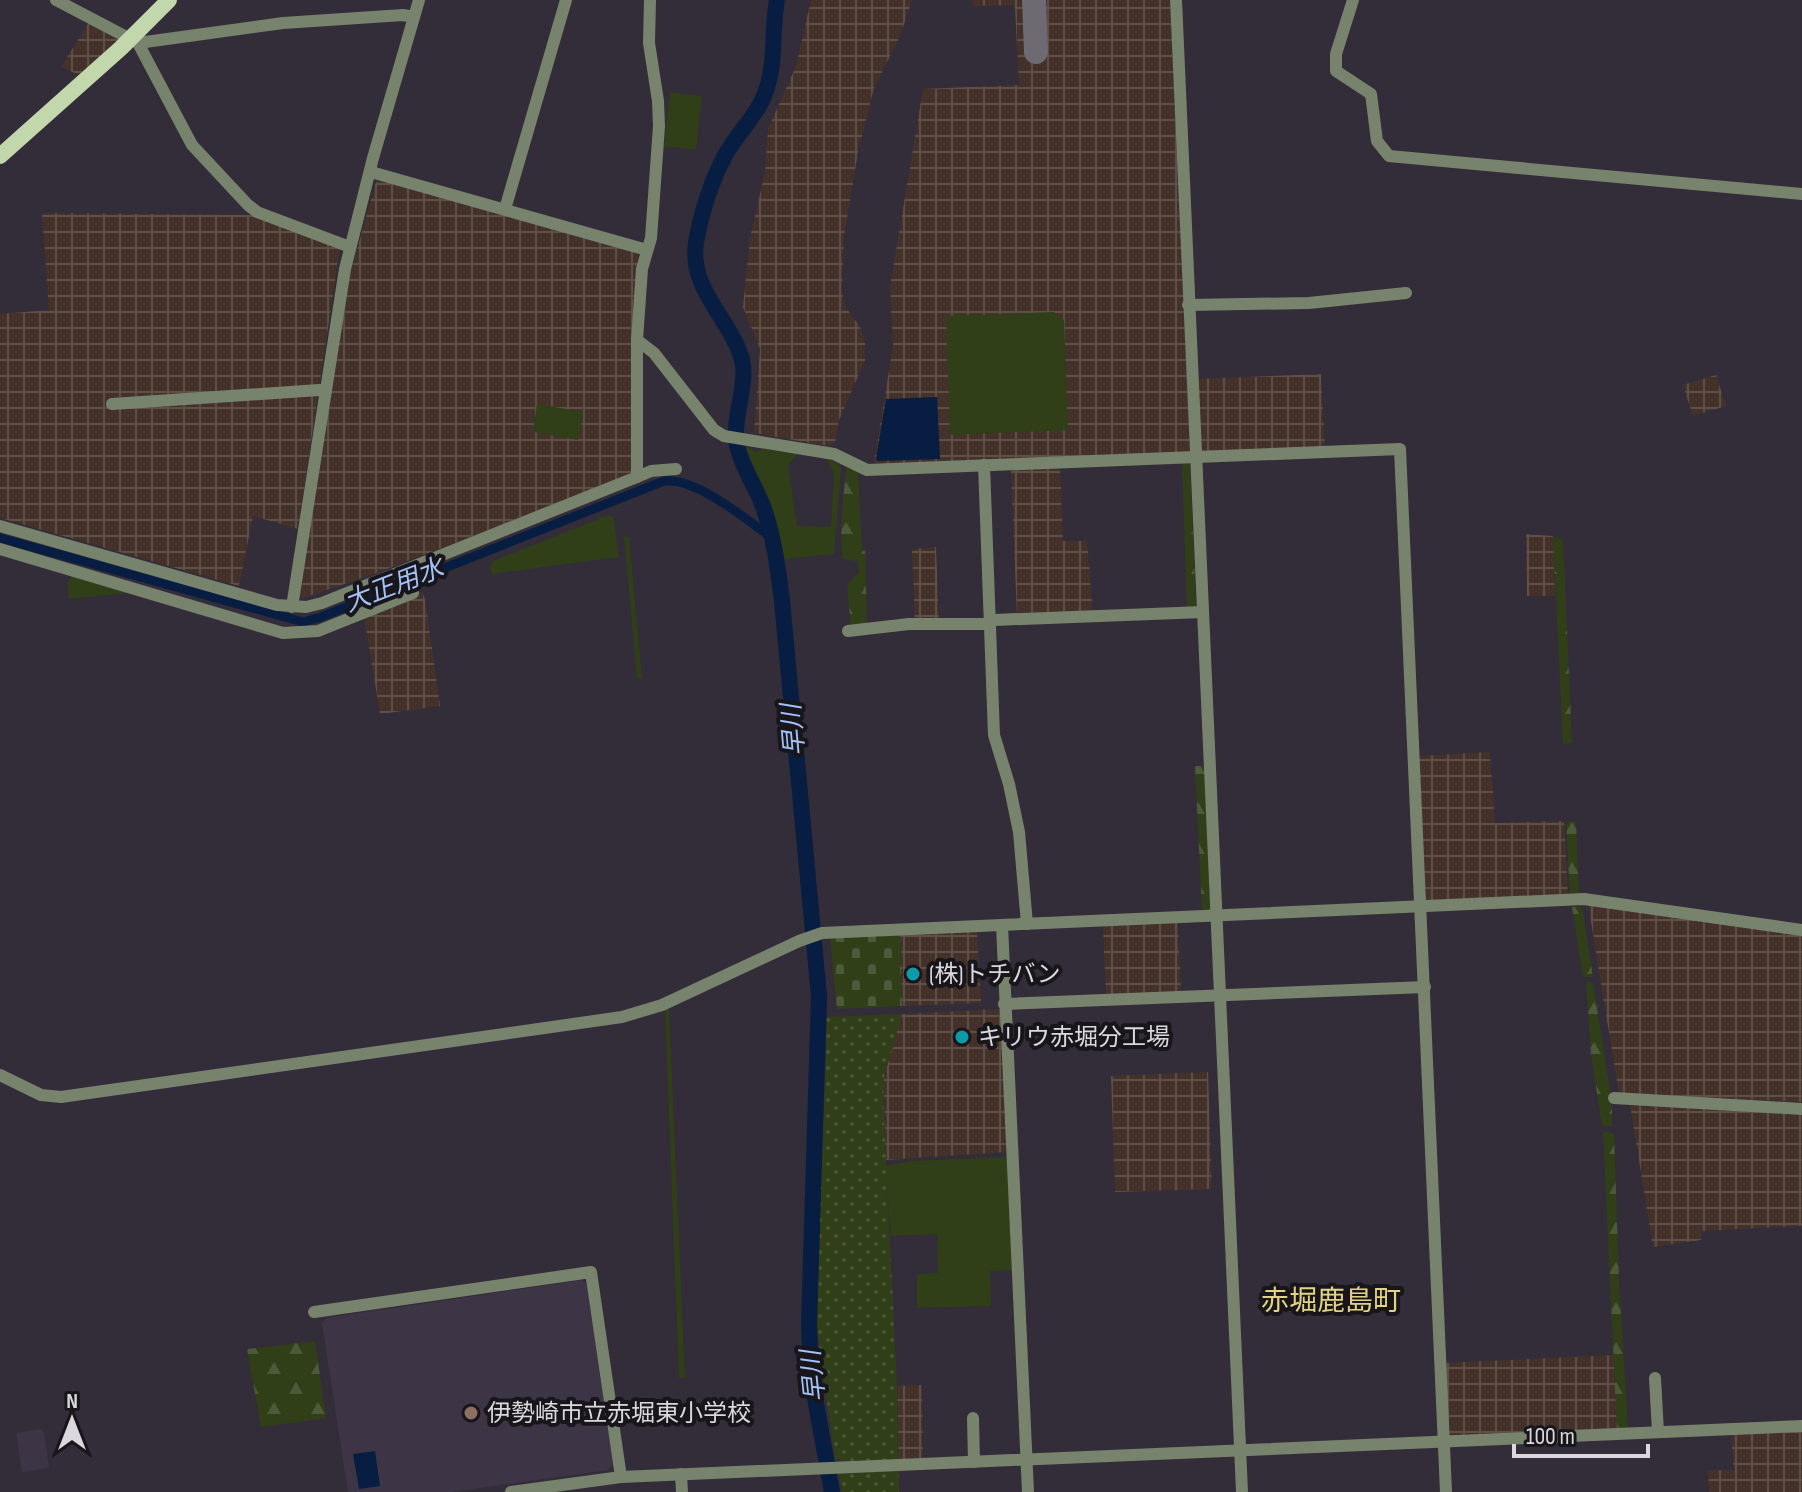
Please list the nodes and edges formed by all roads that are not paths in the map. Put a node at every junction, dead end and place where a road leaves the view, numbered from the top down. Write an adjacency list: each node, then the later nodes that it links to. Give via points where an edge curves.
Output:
1 (56, 0): 9 (street)
2 (169, 0): 9 (main road)
3 (419, 0): 8 (street)
4 (566, 0): 13 (street)
5 (650, 0): 15 (street, via 649,43 659,126)
6 (1176, 0): 17 (street)
7 (1353, 0): 12 (street, via 1336,71 1371,94 1377,141 1389,156)
8 (414, 17): 9 (street, via 296,21); 11 (street)
9 (135, 41): 10 (main road); 14 (street, via 184,133 237,195 257,212)
10 (0, 156)
11 (371, 172): 13 (street); 14 (street)
12 (1802, 194)
13 (505, 209): 15 (street)
14 (350, 247): 19 (street)
15 (647, 250): 18 (street)
16 (1406, 293): 17 (street, via 1309,303)
17 (1188, 305): 21 (street)
18 (637, 340): 22 (street, via 724,436 834,454 867,470); 24 (street)
19 (326, 391): 20 (street); 28 (street)
20 (112, 404)
21 (1196, 457): 22 (street); 29 (street); 32 (street, via 1400,449)
22 (984, 465): 30 (street)
23 (676, 469): 24 (street)
24 (637, 477): 28 (street, via 322,603)
25 (0, 526): 28 (street)
26 (0, 549): 27 (street, via 283,633 318,631)
27 (413, 593)
28 (292, 607)
29 (1203, 612): 30 (street); 33 (street)
30 (991, 622): 31 (street); 34 (street, via 994,735 1019,832)
31 (848, 631)
32 (1420, 907): 33 (street); 36 (street, via 1584,899); 37 (street)
33 (1216, 916): 34 (street); 38 (street)
34 (1027, 924): 35 (street)
35 (1002, 925): 39 (street); 40 (street, via 822,933 662,1005 622,1017 61,1097 41,1095)
36 (1802, 930)
37 (1425, 987): 38 (street); 48 (street)
38 (1219, 994): 39 (street); 49 (street)
39 (1004, 1004): 50 (street)
40 (0, 1075)
41 (1614, 1098): 42 (street)
42 (1802, 1109)
43 (314, 1312): 53 (street, via 591,1272)
44 (1655, 1378): 47 (street)
45 (973, 1418): 51 (street)
46 (1802, 1426): 47 (street)
47 (1658, 1432): 48 (street)
48 (1443, 1441): 49 (street); 58 (street)
49 (1240, 1451): 50 (street); 57 (street)
50 (1026, 1460): 51 (street); 56 (street)
51 (974, 1462): 52 (street)
52 (681, 1474): 53 (street); 55 (street)
53 (621, 1477): 54 (street)
54 (511, 1492)
55 (682, 1492)
56 (1028, 1492)
57 (1242, 1492)
58 (1446, 1492)

